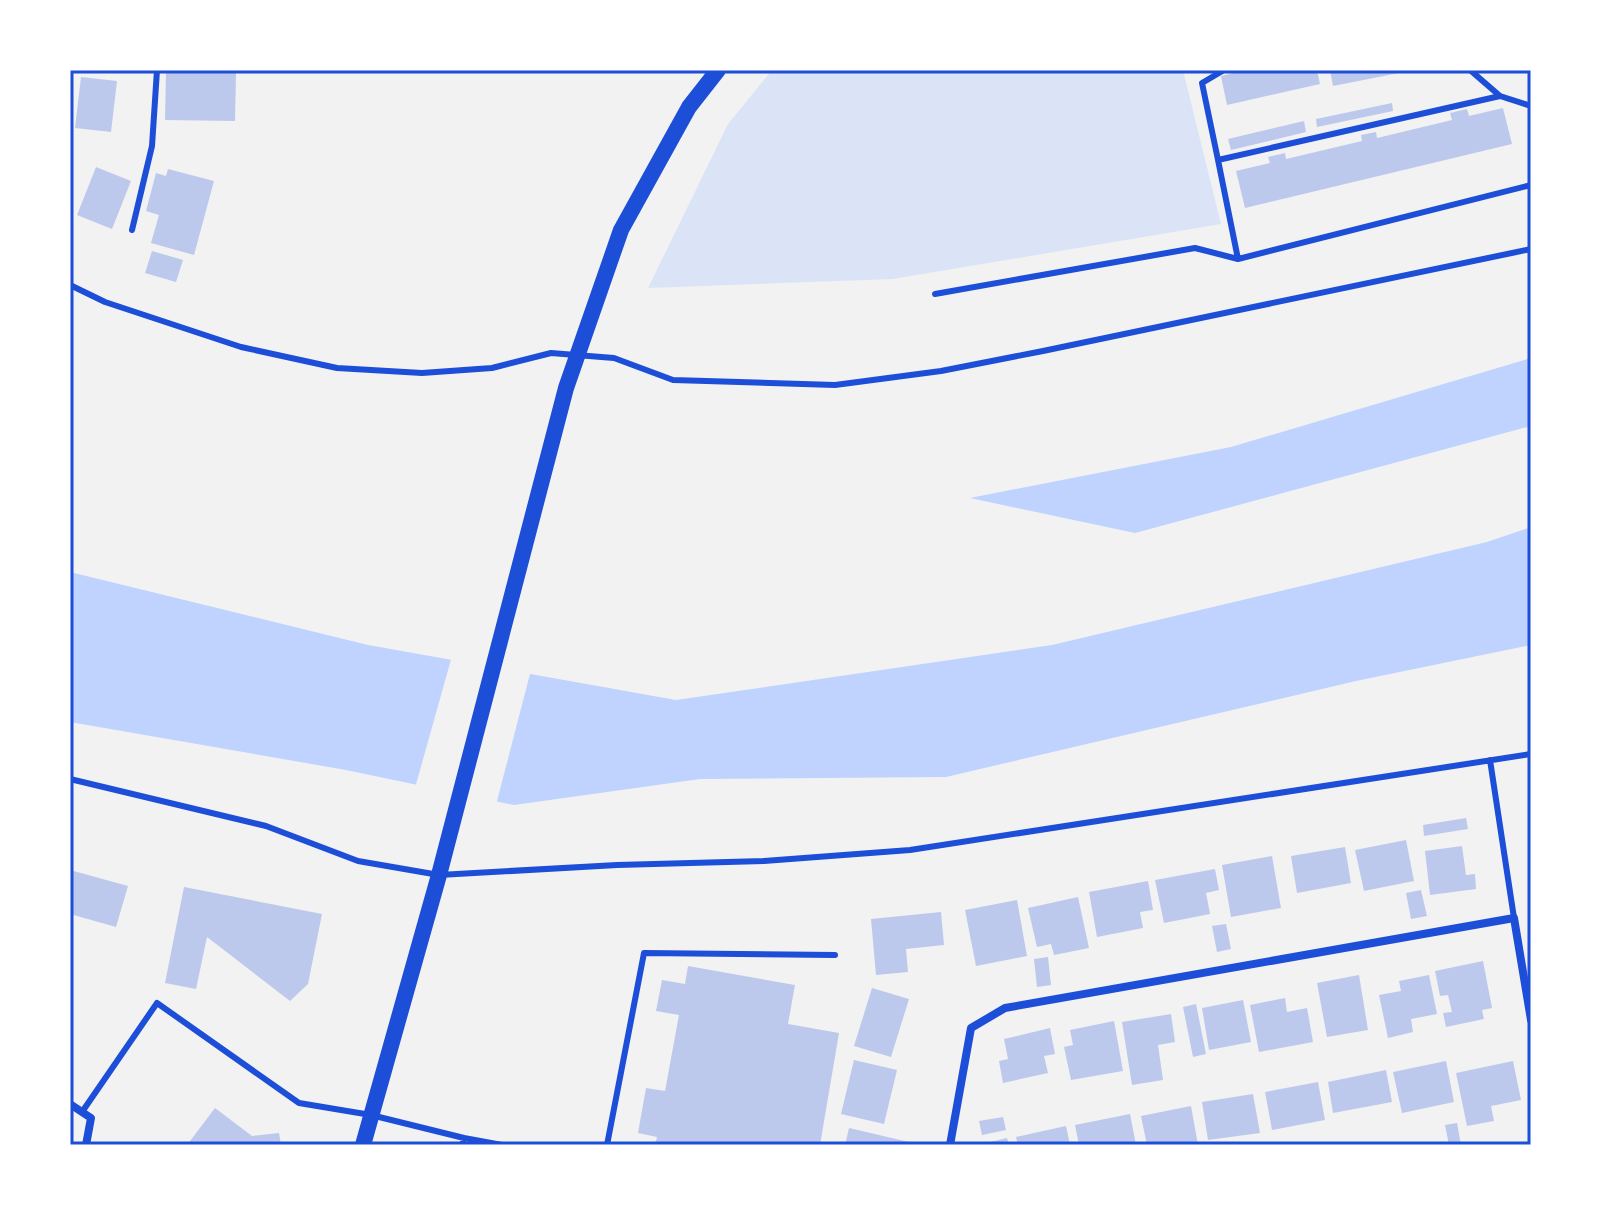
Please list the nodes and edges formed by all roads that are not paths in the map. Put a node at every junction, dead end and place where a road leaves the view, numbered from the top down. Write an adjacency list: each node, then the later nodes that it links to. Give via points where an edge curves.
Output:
1 (157, 70): 9 (lane, via 152,146)
2 (718, 70): 14 (main road, via 689,107 621,230)
3 (1224, 70): 7 (lane, via 1202,83)
4 (1470, 70): 5 (lane)
5 (1500, 96): 6 (lane); 7 (lane)
6 (1531, 106)
7 (1218, 160): 11 (lane)
8 (1531, 185): 11 (lane)
9 (132, 230)
10 (1531, 249): 14 (lane, via 1013,357 835,385 673,380 614,358)
11 (1238, 259): 13 (lane, via 1195,248)
12 (70, 285): 14 (lane, via 105,302 241,347 337,368 422,373 492,368 551,353)
13 (935, 294)
14 (577, 356): 18 (main road)
15 (1531, 754): 16 (lane)
16 (1490, 760): 18 (lane, via 910,850); 19 (lane)
17 (70, 779): 18 (lane, via 266,826 358,861)
18 (439, 875): 24 (main road)
19 (1514, 918): 21 (street); 30 (street, via 1005,1008 971,1028)
20 (835, 955): 29 (lane, via 644,953)
21 (1531, 1020)
22 (70, 1104): 23 (street)
23 (82, 1112): 24 (lane, via 157,1003 299,1103); 26 (street, via 91,1118)
24 (371, 1115): 25 (lane); 27 (main road)
25 (463, 1141): 28 (lane)
26 (86, 1145)
27 (363, 1145)
28 (502, 1145)
29 (607, 1145)
30 (950, 1145)

